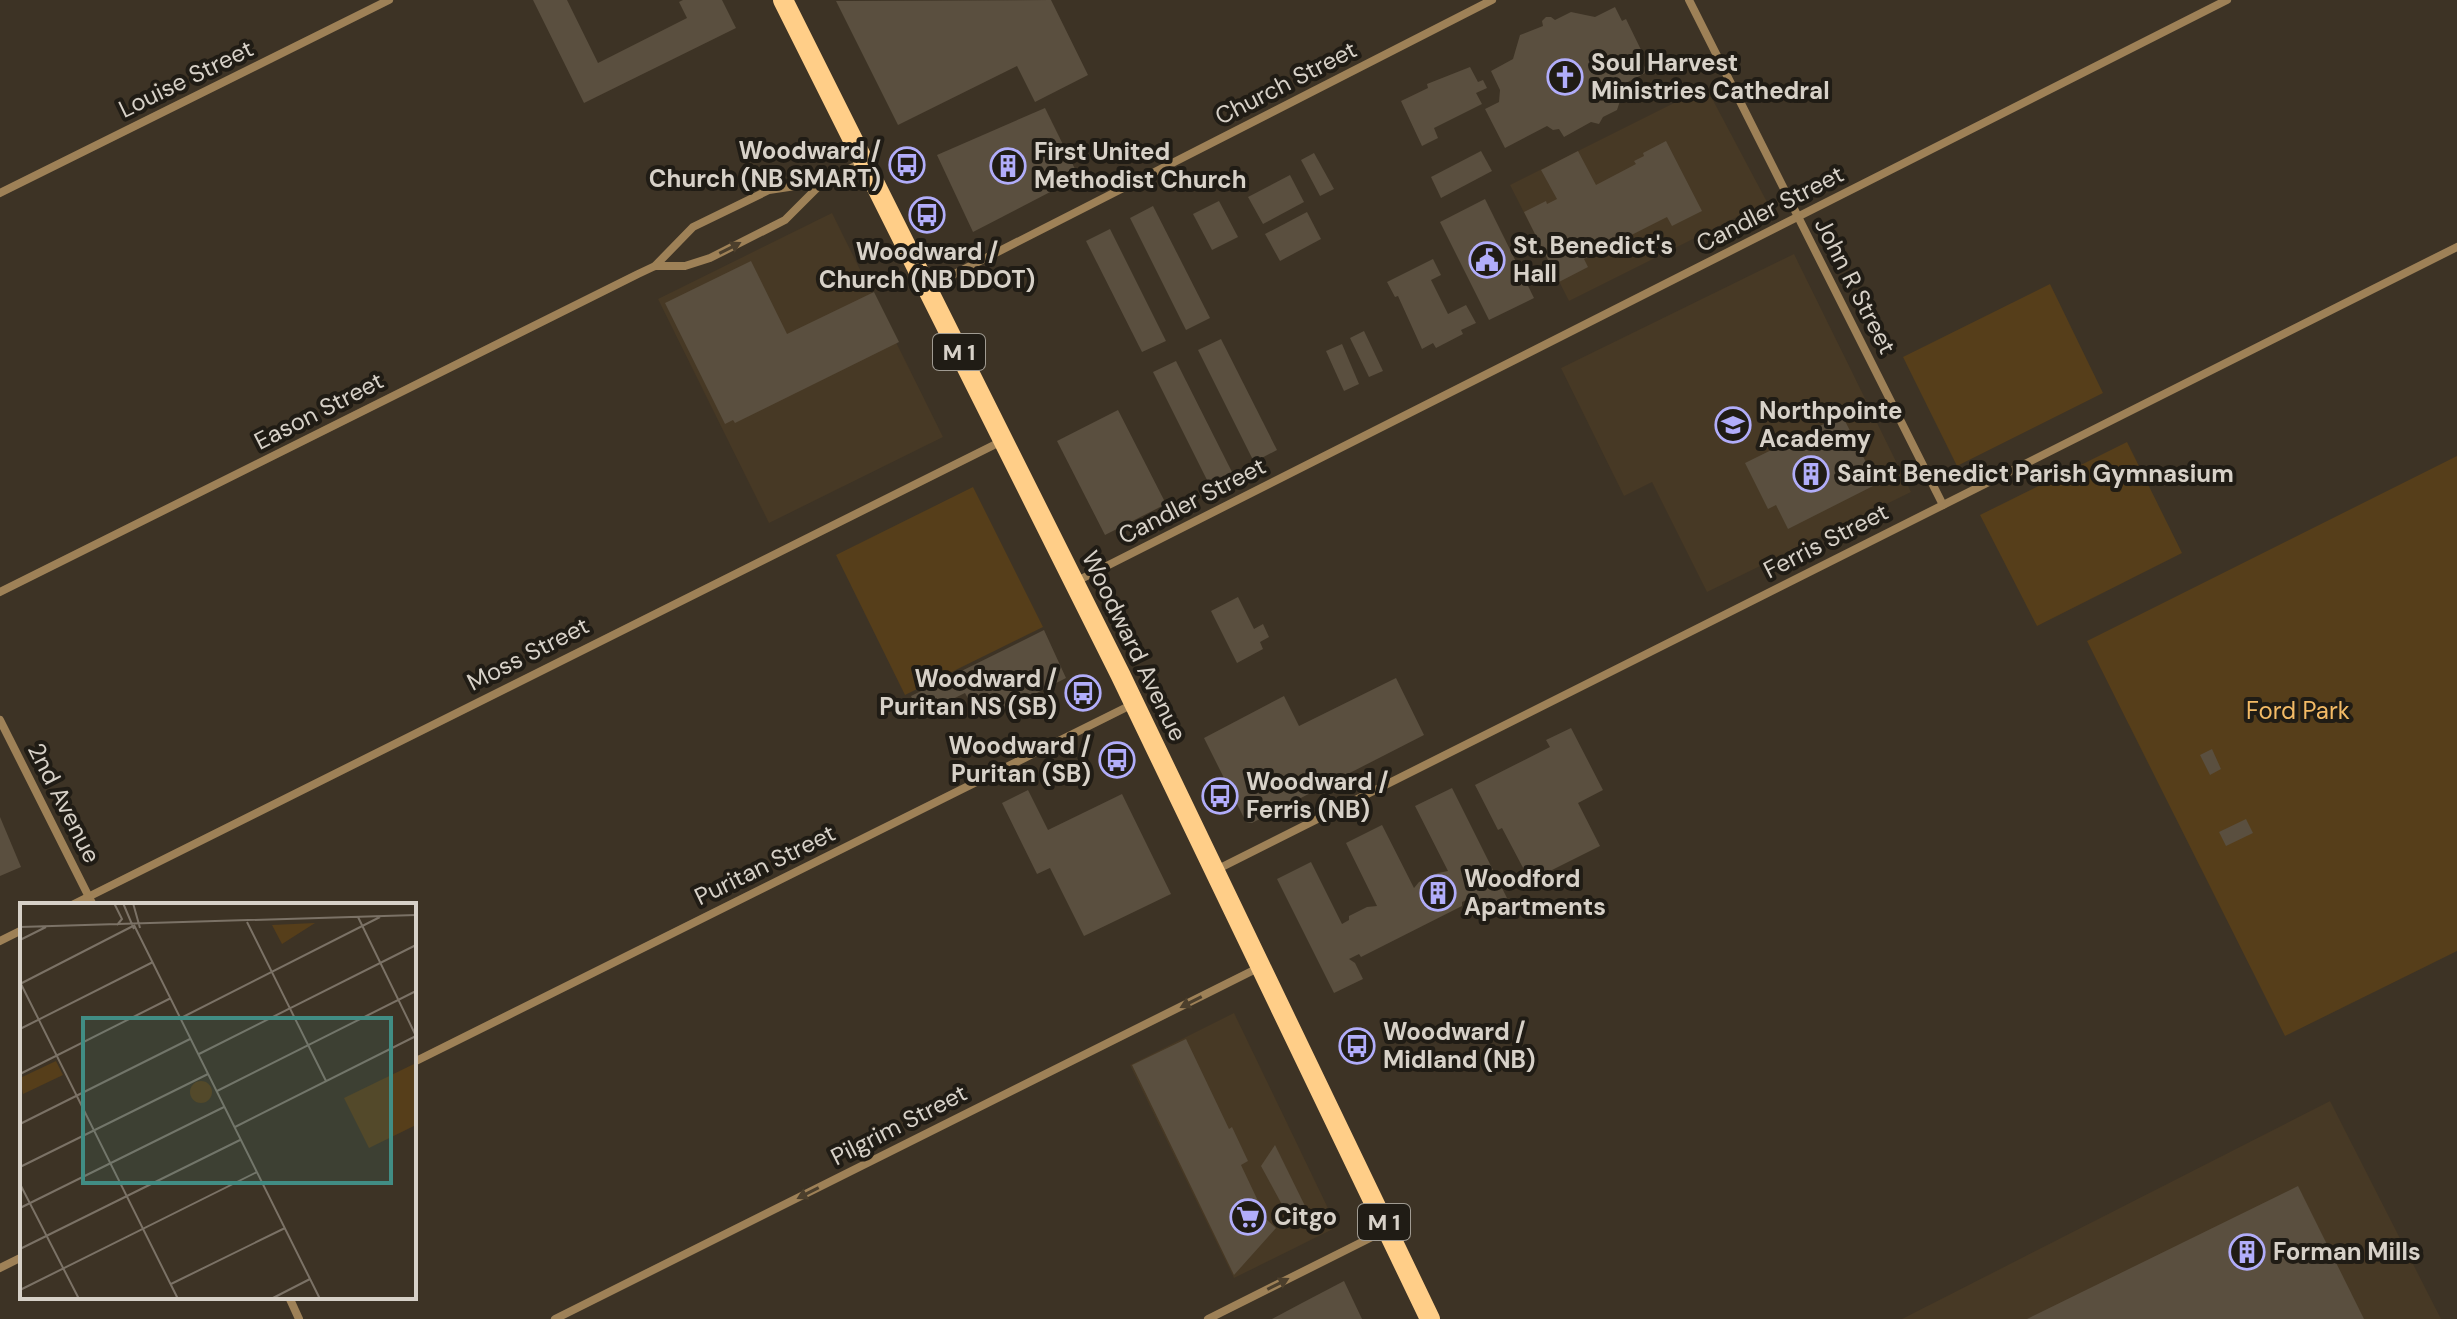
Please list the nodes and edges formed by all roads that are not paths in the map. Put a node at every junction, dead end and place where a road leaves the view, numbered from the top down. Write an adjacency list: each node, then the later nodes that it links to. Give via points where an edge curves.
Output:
1 (389, 0): 8 (street, Louise Street)
2 (783, 0): 6 (main road, Woodward Avenue / M 1)
3 (1492, 0): 12 (street, Church Street)
4 (1689, 0): 9 (street, John R Street)
5 (2227, 0): 9 (street, Candler Street)
6 (864, 162): 7 (street, Eason Street); 12 (main road, Woodward Avenue / M 1)
7 (823, 182): 11 (street, Eason Street, via 769,190 693,227); 11 (street, Eason Street, one-way to 7, via 685,266 735,246 785,220)
8 (0, 193)
9 (1798, 217): 14 (street, John R Street); 15 (street, Candler Street)
10 (2457, 247): 14 (street, Ferris Street)
11 (655, 266): 16 (street, Eason Street)
12 (927, 289): 13 (main road, Woodward Avenue / M 1)
13 (1003, 440): 15 (main road, Woodward Avenue / M 1); 20 (street, Moss Street)
14 (1943, 505): 19 (street, Ferris Street)
15 (1074, 583): 17 (main road, Woodward Avenue / M 1)
16 (0, 592)
17 (1134, 704): 19 (main road, Woodward Avenue / M 1); 24 (street, Puritan Street)
18 (0, 720): 20 (street, 2nd Avenue)
19 (1213, 872): 23 (main road, Woodward Avenue / M 1)
20 (91, 901)
21 (20, 931): 22 (street)
22 (0, 941)
23 (1260, 967): 25 (main road, Woodward Avenue / M 1); 30 (street, Pilgrim Street, one-way to 30)
24 (416, 1061)
25 (1387, 1229): 31 (street, one-way to 25); 32 (main road, Woodward Avenue / M 1)
26 (20, 1258): 27 (street)
27 (0, 1268)
28 (290, 1299): 29 (street)
29 (299, 1319)
30 (555, 1319)
31 (1208, 1319)
32 (1430, 1319)

